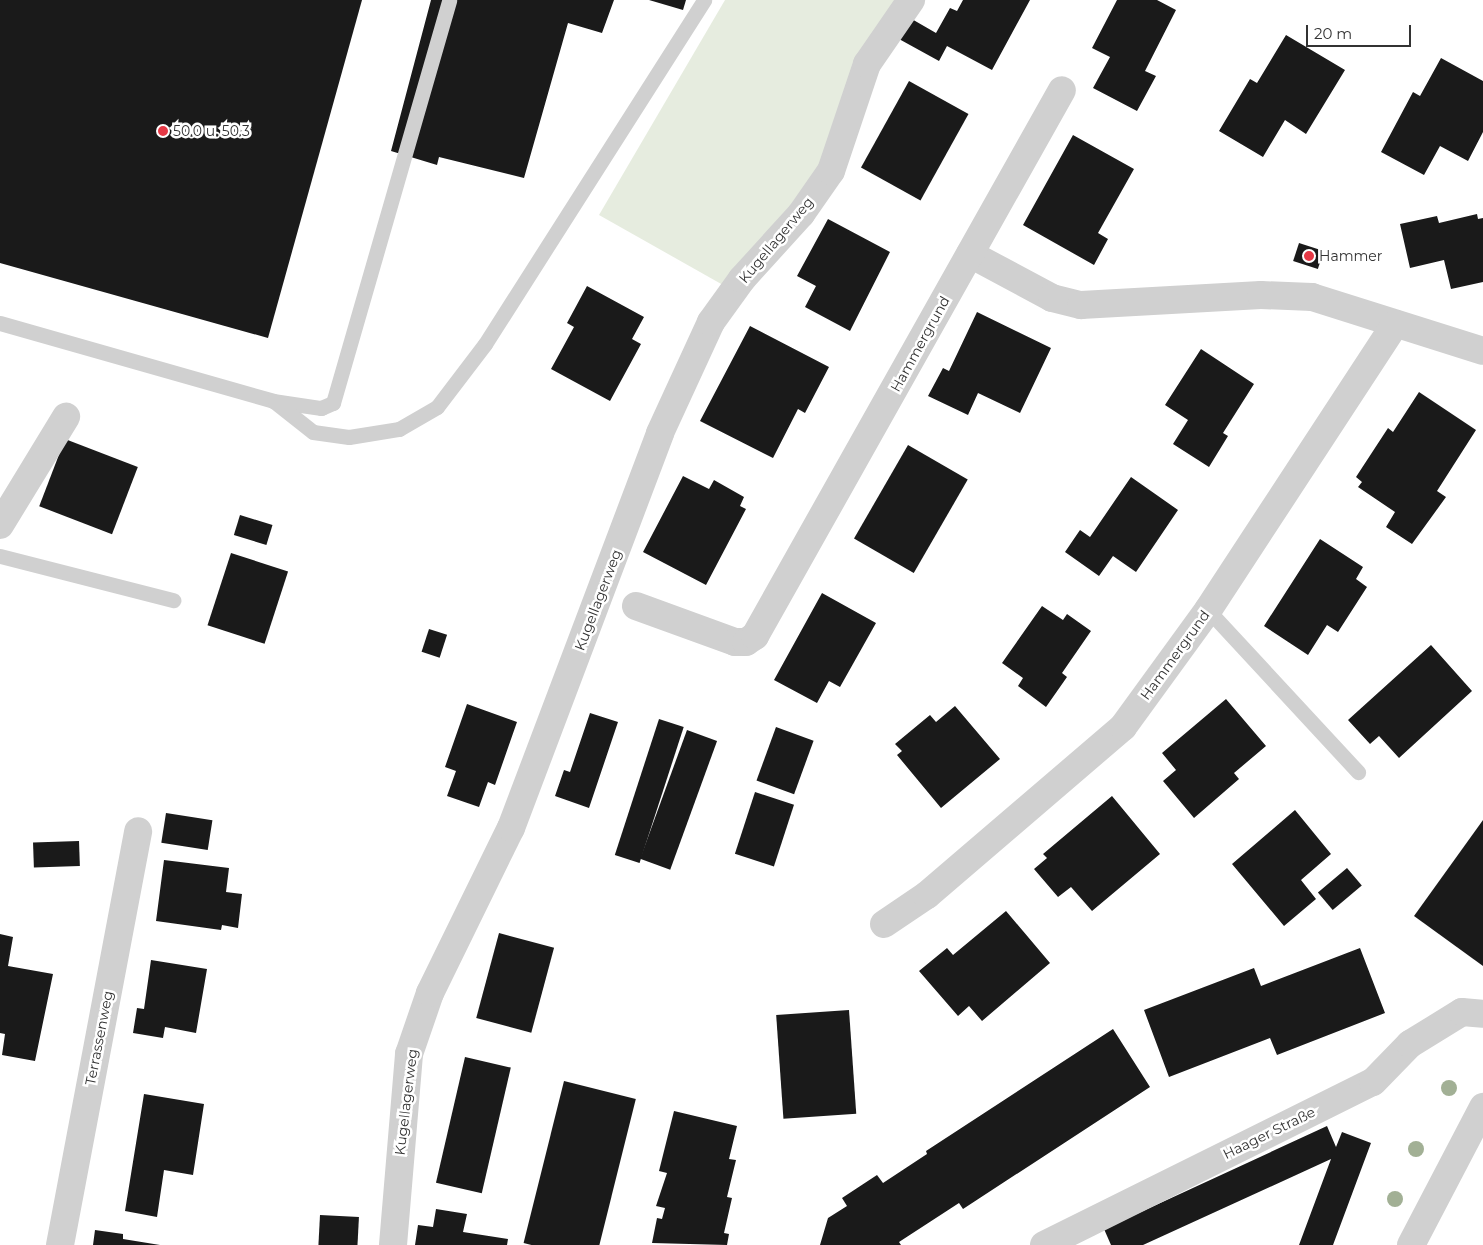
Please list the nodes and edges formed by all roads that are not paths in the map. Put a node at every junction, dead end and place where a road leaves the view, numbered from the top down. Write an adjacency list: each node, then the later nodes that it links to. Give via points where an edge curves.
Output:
1 (449, 0): 9 (lane, via 337,398 321,408)
2 (704, 0): 9 (lane, via 485,344 437,407 399,429 349,437 313,432)
3 (911, 0): 22 (street, Kugellagerweg, via 867,64 831,171 801,214 742,279 711,322 660,433 511,828 430,994 409,1054)
4 (1062, 90): 5 (street, Hammergrund)
5 (970, 254): 7 (street, via 1052,298 1081,305 1261,295 1312,297); 14 (street, Hammergrund, via 755,636 746,642 734,642)
6 (0, 323): 9 (lane)
7 (1395, 324): 8 (street); 15 (street, Hammergrund)
8 (1483, 351)
9 (273, 401)
10 (66, 417): 11 (street)
11 (0, 525)
12 (0, 556): 13 (lane)
13 (172, 600)
14 (636, 606)
15 (1208, 610): 16 (lane); 18 (street, Hammergrund, via 1123,727 927,895)
16 (1358, 772)
17 (138, 831): 21 (street, Terrassenweg)
18 (884, 924)
19 (1483, 1014): 23 (street, Haager Straße, via 1462,1012 1410,1044 1373,1082)
20 (1483, 1107): 24 (street)
21 (60, 1245)
22 (393, 1245)
23 (1044, 1245)
24 (1411, 1245)

